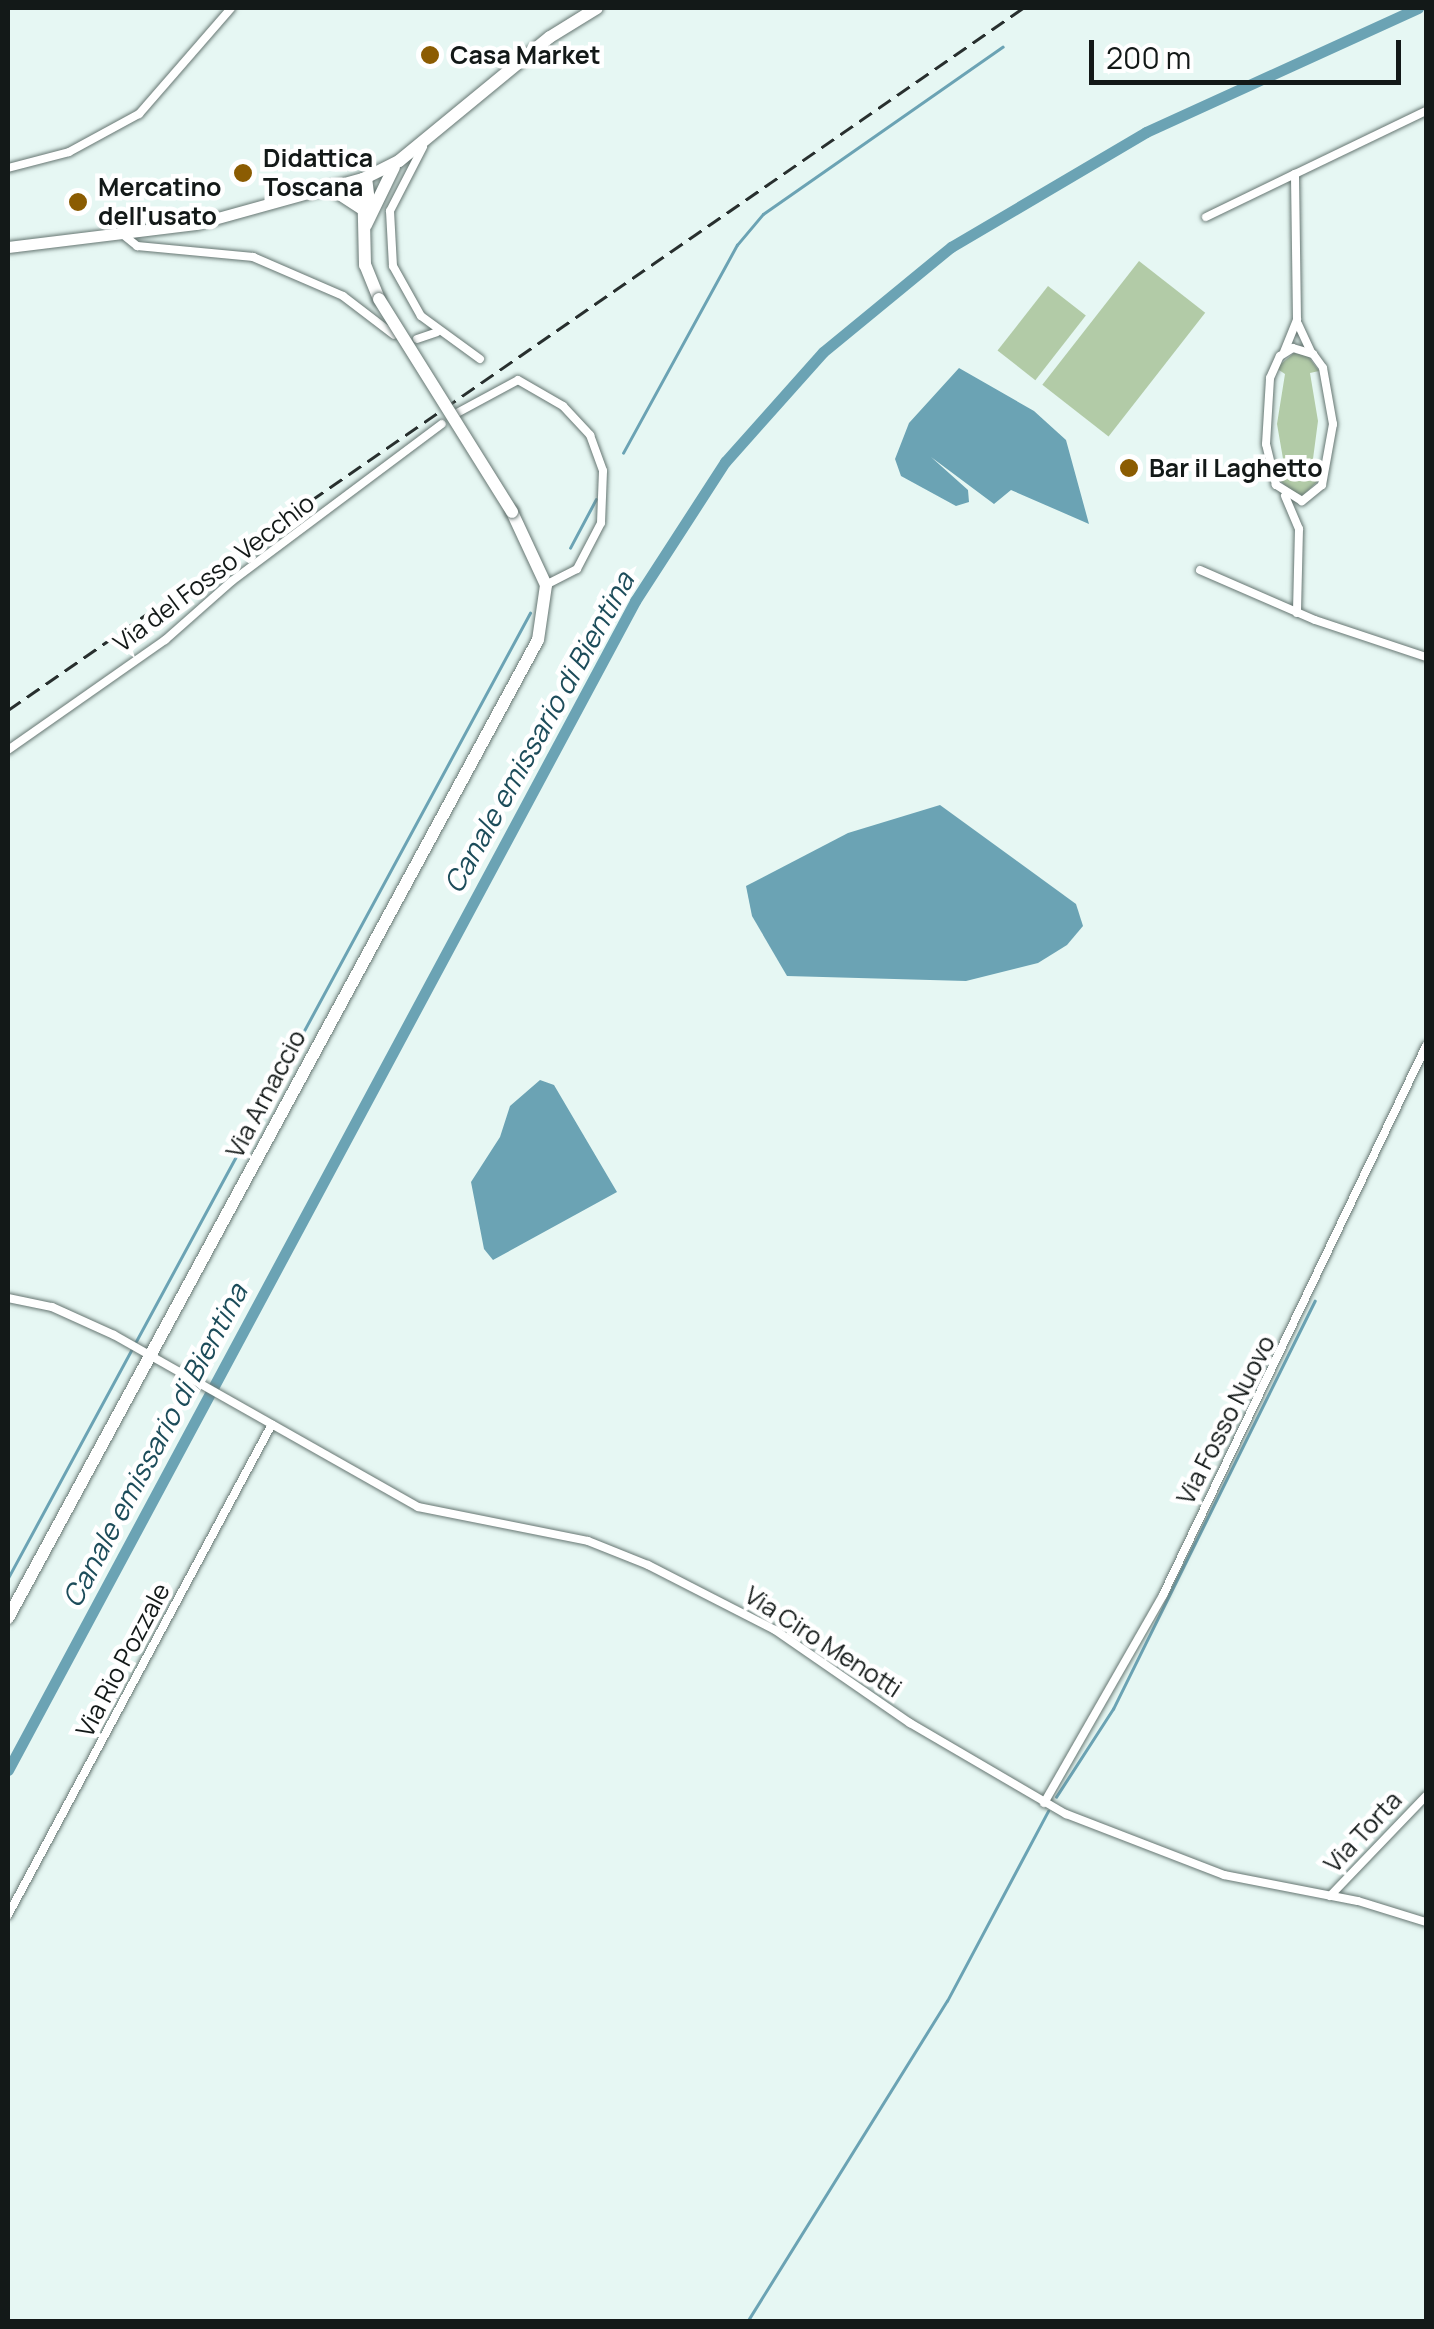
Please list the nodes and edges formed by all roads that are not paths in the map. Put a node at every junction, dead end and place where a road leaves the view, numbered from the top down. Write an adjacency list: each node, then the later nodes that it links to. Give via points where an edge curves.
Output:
1 (231, 8): 6 (street, via 138,114 69,152)
2 (597, 8): 4 (main road, via 540,44)
3 (1426, 111): 7 (street)
4 (432, 135): 5 (main road); 15 (street, via 398,190 388,233 401,286)
5 (399, 161): 8 (main road); 10 (main road)
6 (8, 168)
7 (1295, 174): 11 (street); 14 (street)
8 (366, 177): 9 (main road); 10 (main road)
9 (331, 189): 10 (main road); 12 (main road, via 196,224)
10 (366, 210): 27 (main road, bridge, via 365,264 378,299 512,512)
11 (1206, 218)
12 (120, 233): 13 (main road); 16 (street, via 137,246 254,257 344,296)
13 (8, 247)
14 (1297, 320): 18 (street); 19 (street)
15 (437, 332): 17 (street); 20 (street)
16 (394, 335)
17 (417, 340)
18 (1284, 352): 19 (street); 23 (street, via 1270,378 1265,424 1270,470)
19 (1312, 354): 24 (street, via 1326,377 1333,424 1326,476)
20 (480, 358)
21 (457, 413): 27 (street, via 510,381 525,383 586,428 604,481 604,512 586,556 566,580)
22 (442, 424): 30 (street, Via del Fosso Vecchio, via 232,581 165,640)
23 (1284, 494): 24 (street); 25 (street)
24 (1309, 500): 25 (street)
25 (1299, 529): 28 (street)
26 (1200, 570): 28 (street)
27 (546, 585): 33 (main road, Via Arnaccio, via 534,648)
28 (1296, 613): 29 (street)
29 (1426, 656)
30 (8, 750)
31 (1426, 1046): 37 (street, Via Fosso Nuovo, via 1163,1595)
32 (8, 1298): 33 (street, Via Ciro Menotti, via 52,1307)
33 (144, 1353): 34 (street, Via Ciro Menotti); 35 (main road, Via Arnaccio)
34 (272, 1424): 37 (street, Via Ciro Menotti, via 418,1507 588,1541 740,1610); 39 (street, Via Rio Pozzale)
35 (8, 1618)
36 (1426, 1796): 38 (street, Via Torta)
37 (1044, 1803): 38 (street, Via Ciro Menotti, via 1208,1870)
38 (1330, 1896): 40 (street, Via Ciro Menotti)
39 (8, 1915)
40 (1426, 1922)

